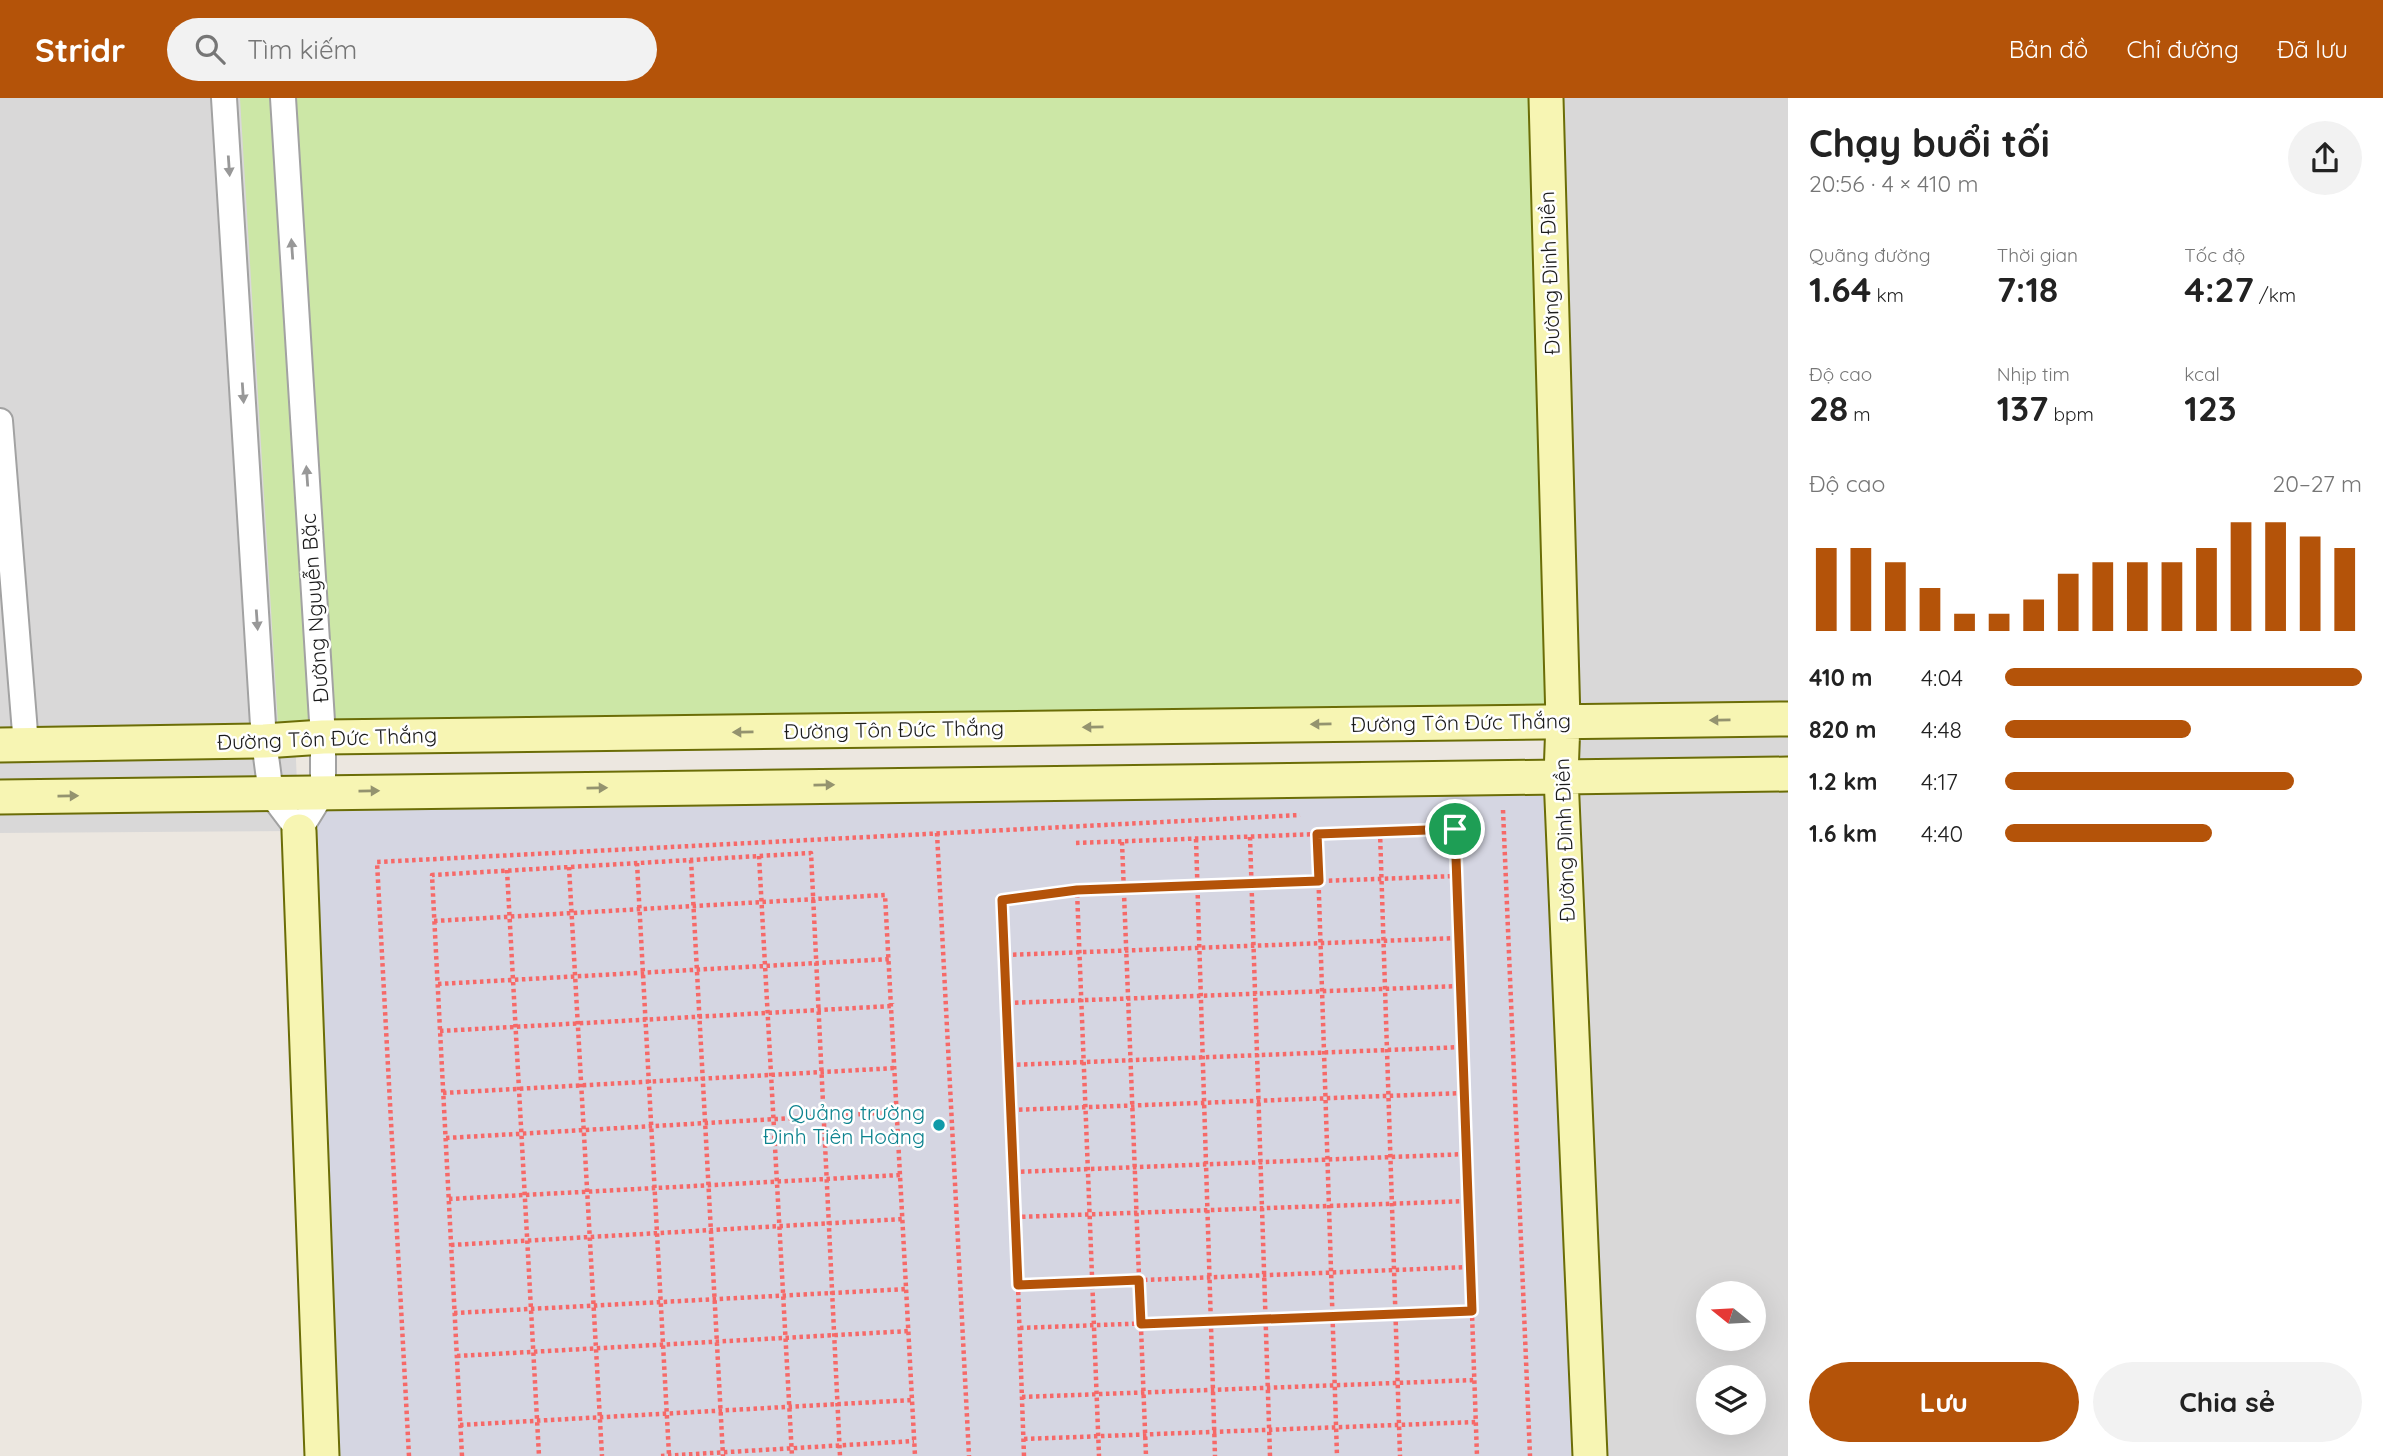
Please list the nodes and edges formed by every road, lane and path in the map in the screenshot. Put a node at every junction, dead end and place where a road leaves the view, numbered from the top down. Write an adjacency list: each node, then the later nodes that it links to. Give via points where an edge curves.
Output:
1 (224, 98): 8 (street, one-way to 8)
2 (283, 98): 7 (street, Đường Nguyễn Bặc, one-way to 2)
3 (1546, 98): 6 (street, Đường Đinh Điền)
4 (0, 421): 9 (street)
5 (1788, 719): 6 (street, Đường Tôn Đức Thắng, one-way to 6)
6 (1563, 721): 7 (street, Đường Tôn Đức Thắng, one-way to 7); 11 (street, Đường Đinh Điền)
7 (323, 737): 8 (street, Đường Tôn Đức Thắng); 12 (street, Đường Nguyễn Bặc)
8 (264, 741): 9 (street, Đường Tôn Đức Thắng); 13 (street)
9 (13, 745)
10 (1788, 774): 11 (street)
11 (1561, 776): 12 (street, one-way to 11); 212 (street, Đường Đinh Điền)
12 (323, 792): 13 (street); 17 (street)
13 (271, 794): 14 (street, one-way to 13); 17 (street)
14 (0, 797)
15 (1502, 805): 211 (path)
16 (1309, 814): 19 (path)
17 (299, 831): 192 (street)
18 (1380, 832): 20 (path); 30 (path, via 1455,829); 31 (path)
19 (937, 833): 193 (path, via 377,862); 202 (path)
20 (1317, 834): 21 (path); 32 (path)
21 (1250, 837): 22 (path); 33 (path)
22 (1196, 839): 23 (path); 34 (path)
23 (1122, 842): 24 (path); 35 (path)
24 (1076, 843)
25 (759, 856): 26 (path); 37 (path, via 811,853); 38 (path)
26 (691, 860): 27 (path); 39 (path)
27 (637, 863): 28 (path); 40 (path)
28 (569, 867): 29 (path); 41 (path)
29 (507, 870): 42 (path); 43 (path, via 432,875)
30 (1457, 876): 31 (path); 44 (path)
31 (1382, 879): 32 (path); 45 (path)
32 (1319, 881): 33 (path); 46 (path)
33 (1252, 884): 34 (path); 47 (path)
34 (1198, 886): 35 (path); 48 (path)
35 (1124, 889): 36 (path); 49 (path)
36 (1077, 890): 50 (path); 51 (path, via 1002,900)
37 (814, 900): 38 (path); 52 (path, via 885,895); 53 (path)
38 (762, 903): 39 (path); 54 (path)
39 (694, 907): 40 (path); 55 (path)
40 (639, 910): 41 (path); 56 (path)
41 (572, 914): 42 (path); 57 (path)
42 (509, 917): 43 (path); 58 (path)
43 (435, 921): 59 (path)
44 (1459, 938): 45 (path); 60 (path)
45 (1384, 941): 46 (path); 61 (path)
46 (1321, 943): 47 (path); 62 (path)
47 (1254, 946): 48 (path); 63 (path)
48 (1199, 948): 49 (path); 64 (path)
49 (1126, 951): 50 (path); 65 (path)
50 (1080, 952): 51 (path); 66 (path)
51 (1006, 955): 67 (path)
52 (890, 958): 53 (path); 68 (path, via 892,1006); 127 (path)
53 (817, 962): 54 (path); 68 (path)
54 (765, 965): 55 (path); 69 (path)
55 (697, 969): 56 (path); 70 (path)
56 (643, 972): 57 (path); 71 (path)
57 (576, 976): 58 (path); 72 (path)
58 (513, 979): 59 (path); 73 (path)
59 (438, 984): 74 (path)
60 (1461, 986): 61 (path); 75 (path)
61 (1385, 989): 62 (path); 76 (path)
62 (1322, 991): 63 (path); 77 (path)
63 (1255, 994): 64 (path); 78 (path)
64 (1201, 996): 65 (path); 79 (path)
65 (1128, 999): 66 (path); 80 (path)
66 (1082, 1000): 67 (path); 81 (path)
67 (1008, 1003): 82 (path)
68 (819, 1010): 69 (path); 83 (path)
69 (767, 1013): 70 (path); 84 (path)
70 (700, 1017): 71 (path); 85 (path)
71 (645, 1020): 72 (path); 86 (path)
72 (578, 1023): 73 (path); 87 (path)
73 (515, 1027): 74 (path); 88 (path)
74 (440, 1031): 89 (path)
75 (1462, 1047): 76 (path); 90 (path)
76 (1387, 1050): 77 (path); 91 (path)
77 (1324, 1052): 78 (path); 92 (path)
78 (1257, 1055): 79 (path); 93 (path)
79 (1203, 1057): 80 (path); 94 (path)
80 (1130, 1060): 81 (path); 95 (path)
81 (1084, 1062): 82 (path); 96 (path)
82 (1010, 1065): 97 (path)
83 (822, 1071): 84 (path); 98 (path); 98 (path, via 895,1067 898,1113)
84 (771, 1074): 85 (path); 99 (path)
85 (703, 1078): 86 (path); 100 (path)
86 (649, 1081): 87 (path); 101 (path)
87 (581, 1085): 88 (path); 102 (path)
88 (519, 1089): 89 (path); 103 (path)
89 (443, 1093): 104 (path)
90 (1464, 1093): 91 (path); 105 (path)
91 (1389, 1096): 92 (path); 106 (path)
92 (1326, 1098): 93 (path); 107 (path)
93 (1258, 1101): 94 (path); 108 (path)
94 (1205, 1102): 95 (path); 109 (path)
95 (1132, 1105): 96 (path); 110 (path)
96 (1086, 1107): 97 (path); 111 (path)
97 (1012, 1110): 112 (path)
98 (824, 1117): 99 (path); 113 (path)
99 (774, 1120): 100 (path); 114 (path)
100 (705, 1124): 101 (path); 115 (path)
101 (651, 1127): 102 (path); 116 (path)
102 (584, 1130): 103 (path); 117 (path)
103 (521, 1134): 104 (path); 118 (path)
104 (446, 1138): 119 (path)
105 (1467, 1154): 106 (path); 135 (path)
106 (1391, 1157): 107 (path); 120 (path)
107 (1328, 1159): 108 (path); 121 (path)
108 (1260, 1162): 109 (path); 122 (path)
109 (1206, 1164): 110 (path); 123 (path)
110 (1135, 1167): 111 (path); 124 (path)
111 (1088, 1168): 112 (path); 125 (path)
112 (1014, 1172): 126 (path)
113 (827, 1178): 114 (path); 127 (path, via 901,1174); 128 (path)
114 (777, 1181): 115 (path); 129 (path)
115 (709, 1185): 116 (path); 130 (path)
116 (654, 1188): 117 (path); 131 (path)
117 (587, 1192): 118 (path); 132 (path)
118 (525, 1195): 119 (path); 133 (path)
119 (449, 1199): 134 (path)
120 (1392, 1203): 121 (path); 135 (path, via 1468,1200); 136 (path)
121 (1329, 1205): 122 (path); 137 (path)
122 (1262, 1208): 123 (path); 138 (path)
123 (1208, 1210): 124 (path); 139 (path)
124 (1136, 1212): 125 (path); 140 (path)
125 (1090, 1214): 126 (path); 141 (path)
126 (1015, 1217): 142 (path)
127 (904, 1220): 128 (path); 158 (path)
128 (829, 1224): 129 (path); 143 (path)
129 (780, 1227): 130 (path); 144 (path)
130 (711, 1230): 131 (path); 145 (path)
131 (657, 1234): 132 (path); 146 (path)
132 (590, 1238): 133 (path); 147 (path)
133 (527, 1241): 134 (path); 148 (path)
134 (451, 1245): 150 (path)
135 (1470, 1268): 136 (path); 149 (path)
136 (1394, 1270): 137 (path); 151 (path)
137 (1331, 1273): 138 (path); 152 (path)
138 (1264, 1275): 139 (path); 153 (path)
139 (1210, 1278): 140 (path); 154 (path)
140 (1139, 1280): 141 (path); 155 (path)
141 (1092, 1282): 142 (path); 156 (path)
142 (1018, 1285): 157 (path)
143 (833, 1292): 144 (path); 158 (path, via 907,1288); 159 (path)
144 (783, 1294): 145 (path); 160 (path)
145 (715, 1298): 146 (path); 161 (path)
146 (661, 1301): 147 (path); 162 (path)
147 (594, 1305): 148 (path); 163 (path)
148 (531, 1309): 150 (path); 164 (path)
149 (1472, 1311): 151 (path); 166 (path)
150 (454, 1313): 165 (path)
151 (1396, 1314): 152 (path); 167 (path)
152 (1333, 1316): 153 (path); 168 (path)
153 (1265, 1319): 154 (path); 169 (path)
154 (1211, 1321): 155 (path); 170 (path)
155 (1141, 1324): 156 (path); 171 (path)
156 (1094, 1325): 157 (path); 172 (path)
157 (1020, 1328): 173 (path)
158 (909, 1331): 159 (path); 201 (path)
159 (835, 1335): 160 (path); 174 (path)
160 (786, 1338): 161 (path); 175 (path)
161 (718, 1342): 162 (path); 176 (path)
162 (663, 1344): 163 (path); 177 (path)
163 (596, 1348): 164 (path); 178 (path)
164 (533, 1352): 165 (path); 179 (path)
165 (457, 1356): 181 (path)
166 (1475, 1380): 167 (path); 180 (path)
167 (1398, 1383): 168 (path); 182 (path)
168 (1335, 1385): 169 (path); 183 (path)
169 (1268, 1388): 170 (path); 184 (path)
170 (1214, 1390): 171 (path); 185 (path)
171 (1143, 1392): 172 (path); 186 (path)
172 (1096, 1394): 173 (path); 187 (path)
173 (1022, 1397): 188 (path)
174 (838, 1404): 175 (path); 189 (path); 189 (path, via 912,1399 915,1442)
175 (789, 1407): 176 (path); 190 (path)
176 (721, 1410): 177 (path); 191 (path)
177 (667, 1413): 178 (path); 198 (path)
178 (600, 1417): 179 (path); 196 (path)
179 (537, 1421): 181 (path); 195 (path)
180 (1476, 1422): 182 (path); 210 (path)
181 (460, 1425): 194 (path)
182 (1399, 1425): 183 (path); 209 (path)
183 (1336, 1427): 184 (path); 208 (path)
184 (1269, 1430): 185 (path); 207 (path)
185 (1215, 1432): 186 (path); 206 (path)
186 (1145, 1435): 187 (path); 205 (path)
187 (1098, 1436): 188 (path); 204 (path)
188 (1024, 1439): 203 (path)
189 (839, 1446): 190 (path); 200 (path)
190 (792, 1449): 191 (path); 199 (path)
191 (723, 1454): 198 (path)
192 (322, 1456)
193 (409, 1456)
194 (462, 1456)
195 (539, 1456)
196 (602, 1456)
197 (661, 1456): 198 (path)
198 (669, 1456)
199 (792, 1456)
200 (840, 1456)
201 (915, 1456)
202 (969, 1456)
203 (1024, 1456)
204 (1099, 1456)
205 (1146, 1456)
206 (1216, 1456)
207 (1270, 1456)
208 (1337, 1456)
209 (1400, 1456)
210 (1477, 1456)
211 (1530, 1456)
212 (1590, 1456)

